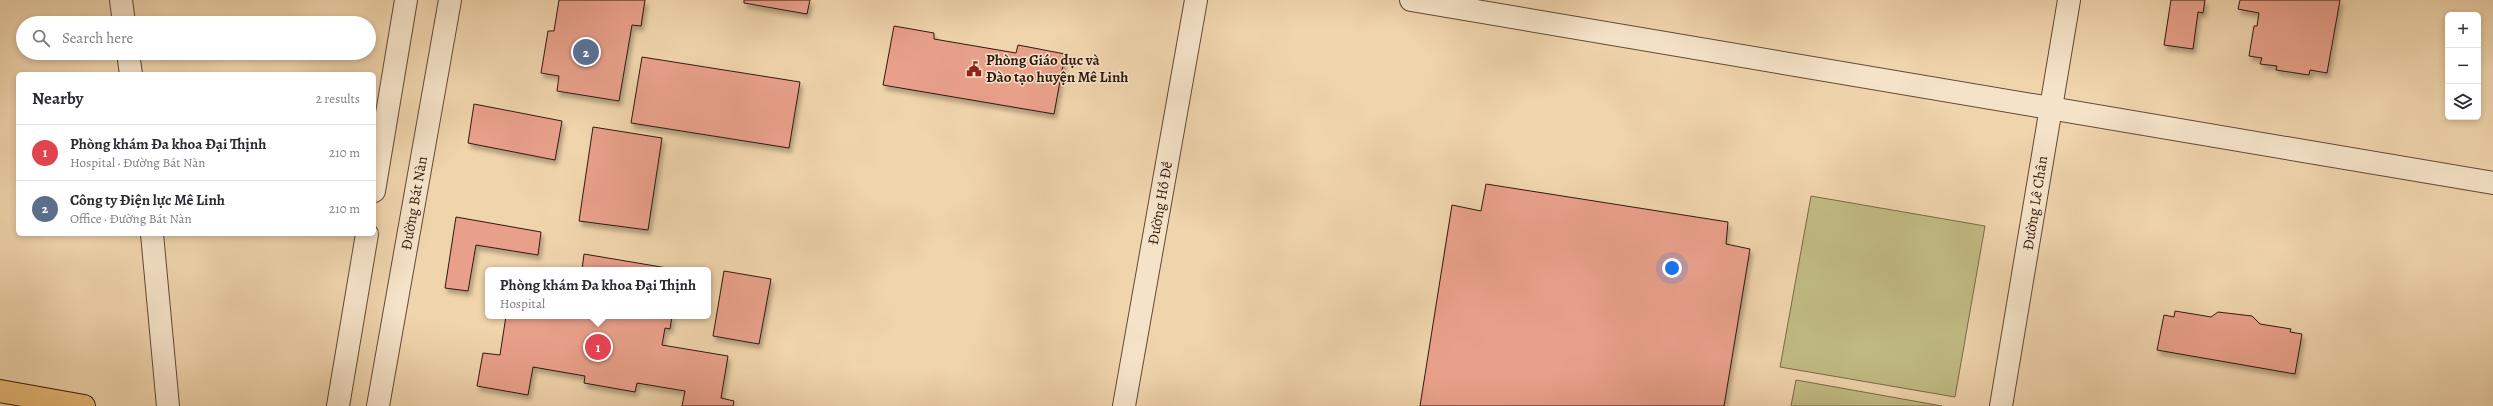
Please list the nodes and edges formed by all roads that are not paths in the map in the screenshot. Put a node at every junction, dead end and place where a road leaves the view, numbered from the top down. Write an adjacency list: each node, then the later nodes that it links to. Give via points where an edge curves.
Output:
1 (121, 0): 7 (street)
2 (406, 0): 11 (street)
3 (450, 0): 19 (street, Đường Bát Nàn)
4 (1196, 0): 20 (street, Đường Hồ Đề)
5 (1411, 0): 10 (street)
6 (2069, 0): 10 (street, Đường Lê Chân)
7 (123, 16)
8 (129, 60): 9 (street)
9 (131, 72)
10 (2050, 108): 12 (street); 21 (street, Đường Lê Chân)
11 (376, 179)
12 (2493, 183)
13 (152, 236): 17 (street)
14 (367, 236): 18 (street)
15 (0, 391): 16 (main road)
16 (84, 406)
17 (168, 406)
18 (338, 406)
19 (378, 406)
20 (1124, 406)
21 (2001, 406)

